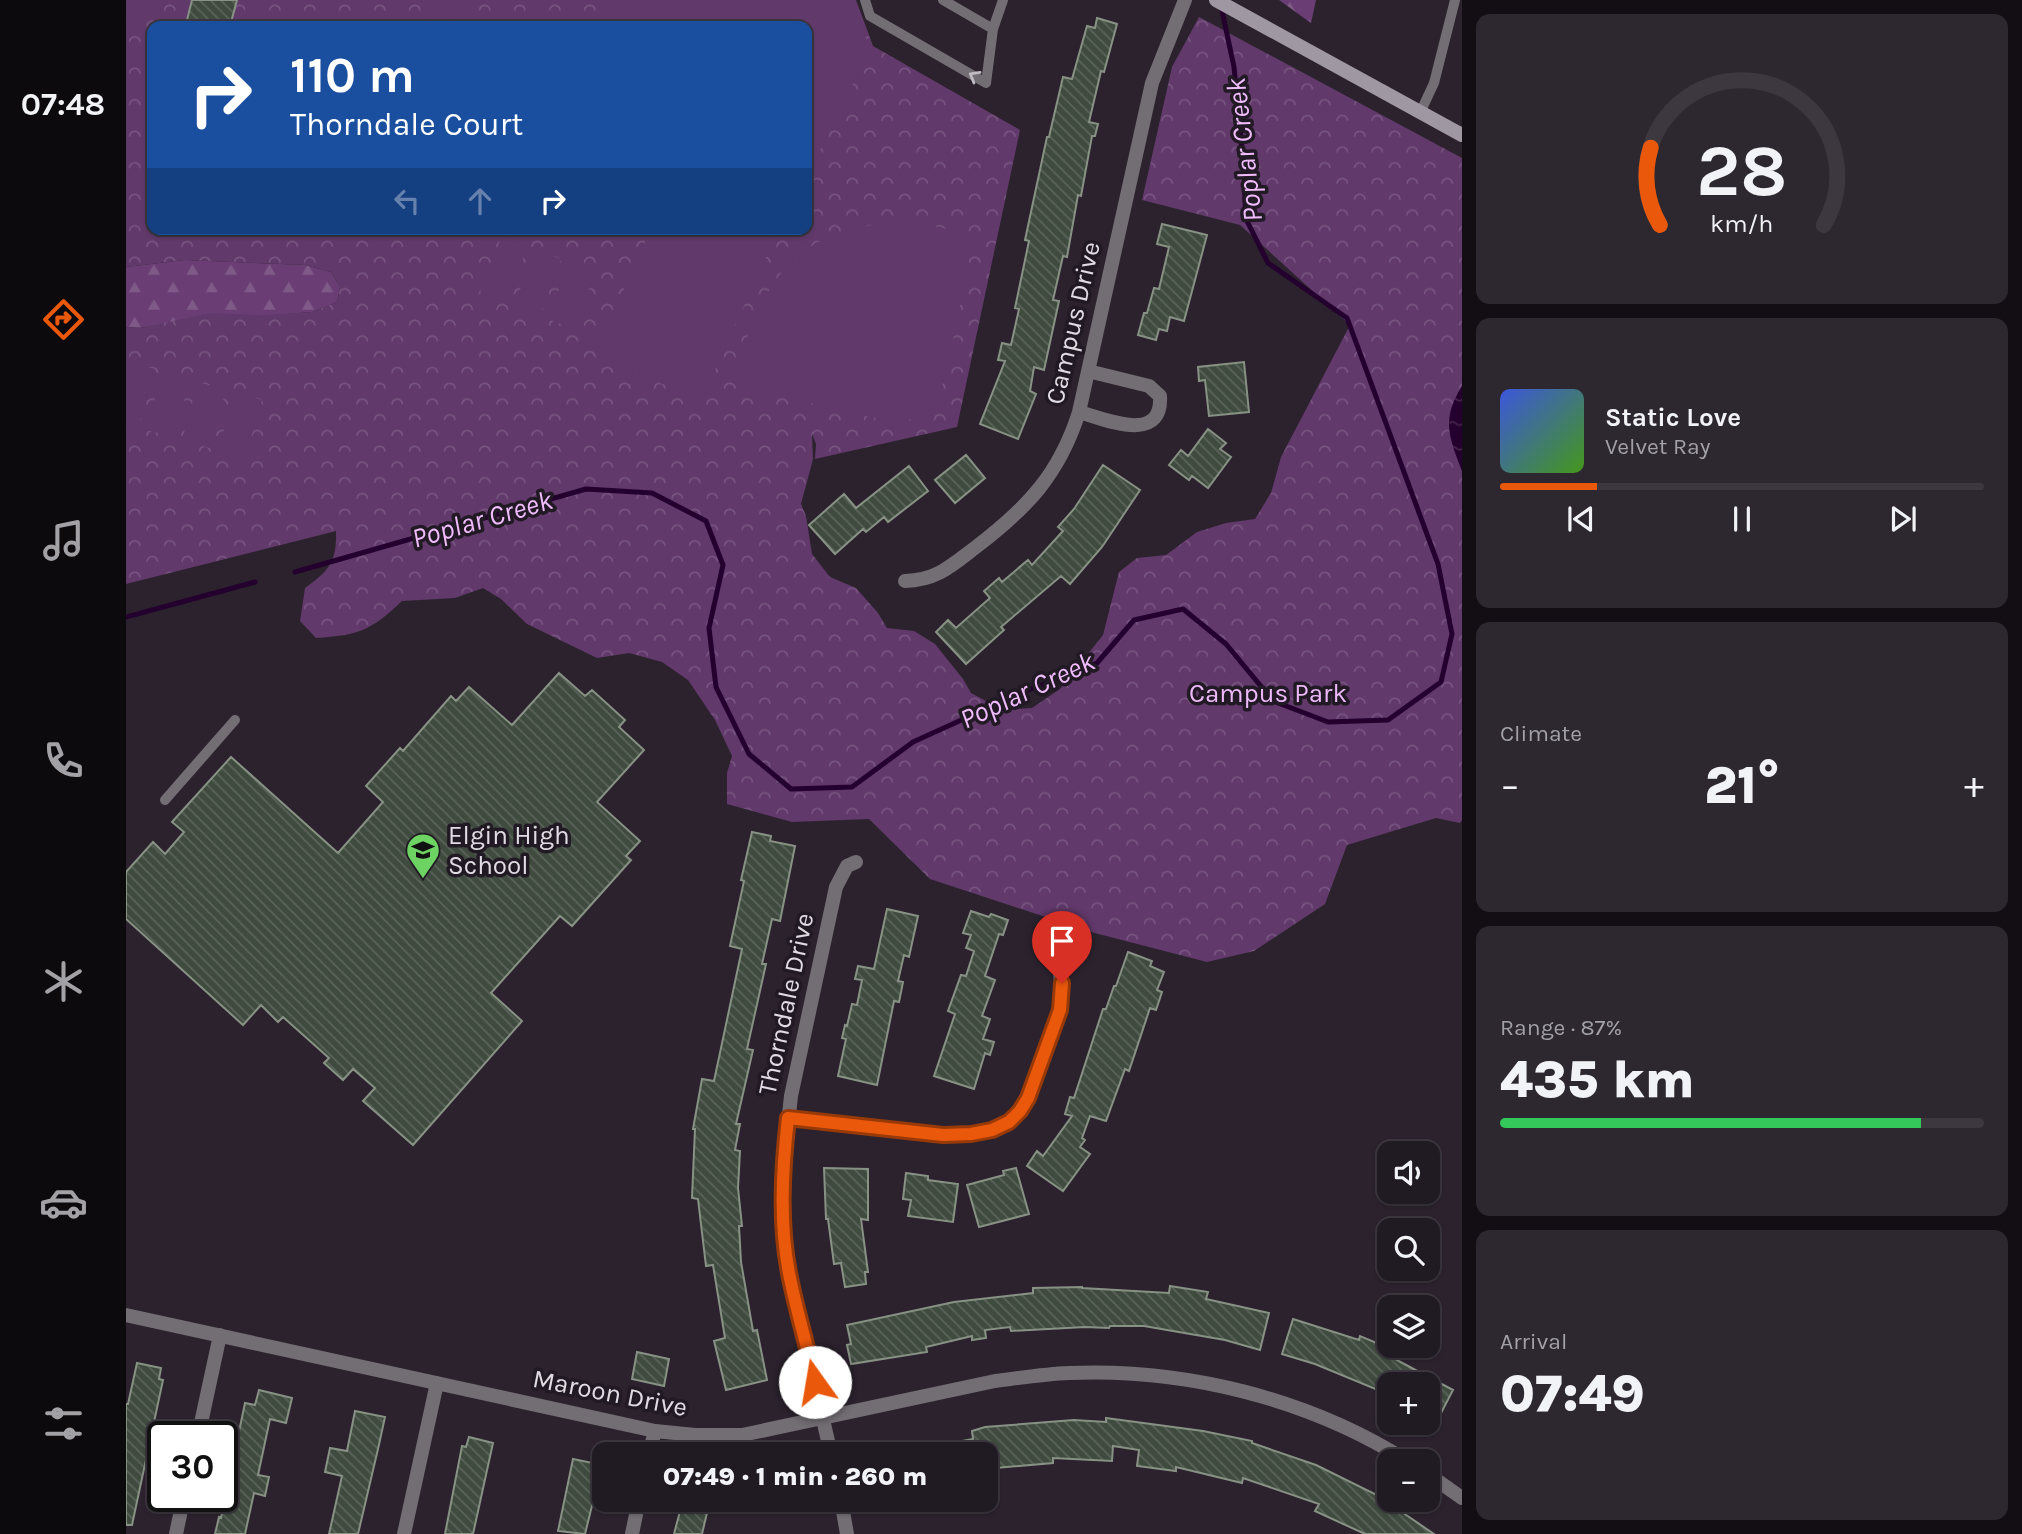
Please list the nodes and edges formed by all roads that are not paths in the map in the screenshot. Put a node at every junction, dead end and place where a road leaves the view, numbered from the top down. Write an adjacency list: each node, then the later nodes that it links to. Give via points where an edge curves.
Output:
1 (865, 0): 7 (lane, one-way to 1, via 986,83 870,16)
2 (943, 0): 7 (lane)
3 (1185, 0): 10 (street, Campus Drive, via 1152,83)
4 (1216, 0): 8 (main road)
5 (1455, 0): 8 (lane, via 1436,76)
6 (1002, 1): 7 (lane)
7 (993, 29)
8 (1420, 113): 9 (main road)
9 (1462, 135)
10 (1088, 371): 11 (street, Campus Drive); 11 (street, via 1149,386 1160,396 1161,407 1154,420 1144,425)
11 (1079, 412): 12 (street, Campus Drive, via 1059,461 1032,500 947,569 933,577)
12 (905, 582)
13 (235, 720): 14 (lane)
14 (165, 800)
15 (856, 862): 17 (street, Thorndale Drive, via 848,866 836,887)
16 (1059, 966): 17 (street, via 1060,1010 1028,1098 1009,1122 992,1130 943,1135)
17 (788, 1118): 21 (street, Thorndale Drive, via 782,1181 785,1240)
18 (126, 1315): 19 (street, Maroon Drive)
19 (220, 1335): 20 (street, Maroon Drive); 22 (street)
20 (437, 1382): 23 (street, Maroon Drive); 33 (street)
21 (823, 1418): 23 (street, Maroon Drive, via 742,1435); 25 (street, Thorndale Drive); 26 (street, Maroon Drive, via 995,1381 1112,1373 1259,1396 1351,1430)
22 (201, 1421)
23 (655, 1430): 24 (street)
24 (652, 1442)
25 (828, 1442)
26 (1385, 1449)
27 (1440, 1482): 28 (street)
28 (1462, 1498)
29 (181, 1512): 32 (street)
30 (637, 1512): 34 (street)
31 (843, 1512): 35 (street)
32 (176, 1534)
33 (404, 1534)
34 (632, 1534)
35 (847, 1534)

